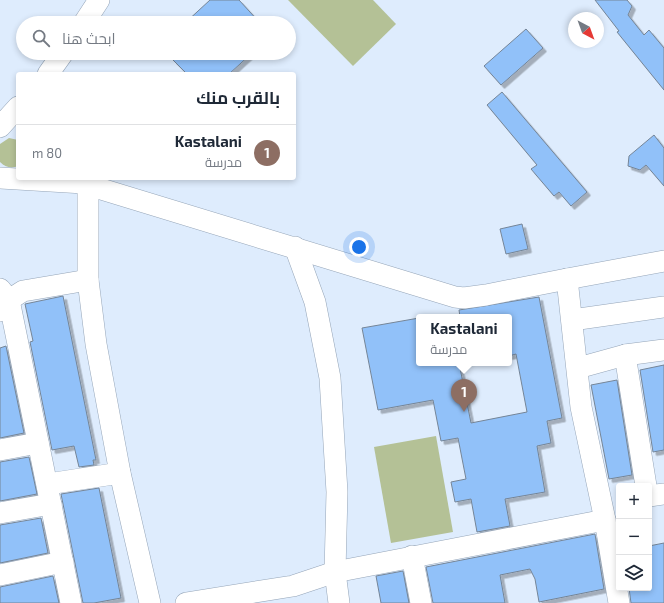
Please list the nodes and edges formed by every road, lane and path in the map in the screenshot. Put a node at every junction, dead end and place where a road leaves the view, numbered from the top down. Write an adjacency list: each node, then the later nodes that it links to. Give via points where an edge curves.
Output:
1 (99, 0): 2 (street)
2 (89, 16)
3 (58, 60): 4 (street)
4 (51, 72)
5 (16, 109): 6 (street)
6 (0, 127): 7 (street)
7 (16, 129)
8 (54, 180): 9 (street)
9 (83, 182): 10 (street); 13 (street)
10 (294, 247): 12 (street, via 432,291 464,298); 31 (street, via 315,302 330,378 337,492)
11 (664, 261): 12 (street)
12 (567, 279): 16 (street)
13 (88, 280): 14 (street, via 23,291); 22 (street, via 96,344)
14 (3, 300): 20 (street, via 29,391)
15 (664, 307): 16 (street)
16 (572, 320): 19 (street)
17 (664, 350): 18 (street)
18 (625, 355): 19 (street); 23 (street)
19 (578, 368): 27 (street, via 581,407)
20 (38, 443): 21 (street); 24 (street)
21 (0, 450)
22 (120, 473): 24 (street); 35 (street)
23 (646, 483)
24 (49, 494): 28 (street); 30 (street)
25 (664, 494): 26 (street)
26 (652, 496)
27 (609, 508): 29 (street); 33 (street)
28 (0, 513)
29 (412, 556): 31 (street); 38 (street)
30 (63, 562): 32 (street); 34 (street)
31 (335, 572): 36 (street, via 293,586); 37 (street)
32 (0, 575)
33 (615, 602)
34 (71, 603)
35 (150, 603)
36 (186, 603)
37 (339, 603)
38 (421, 603)

